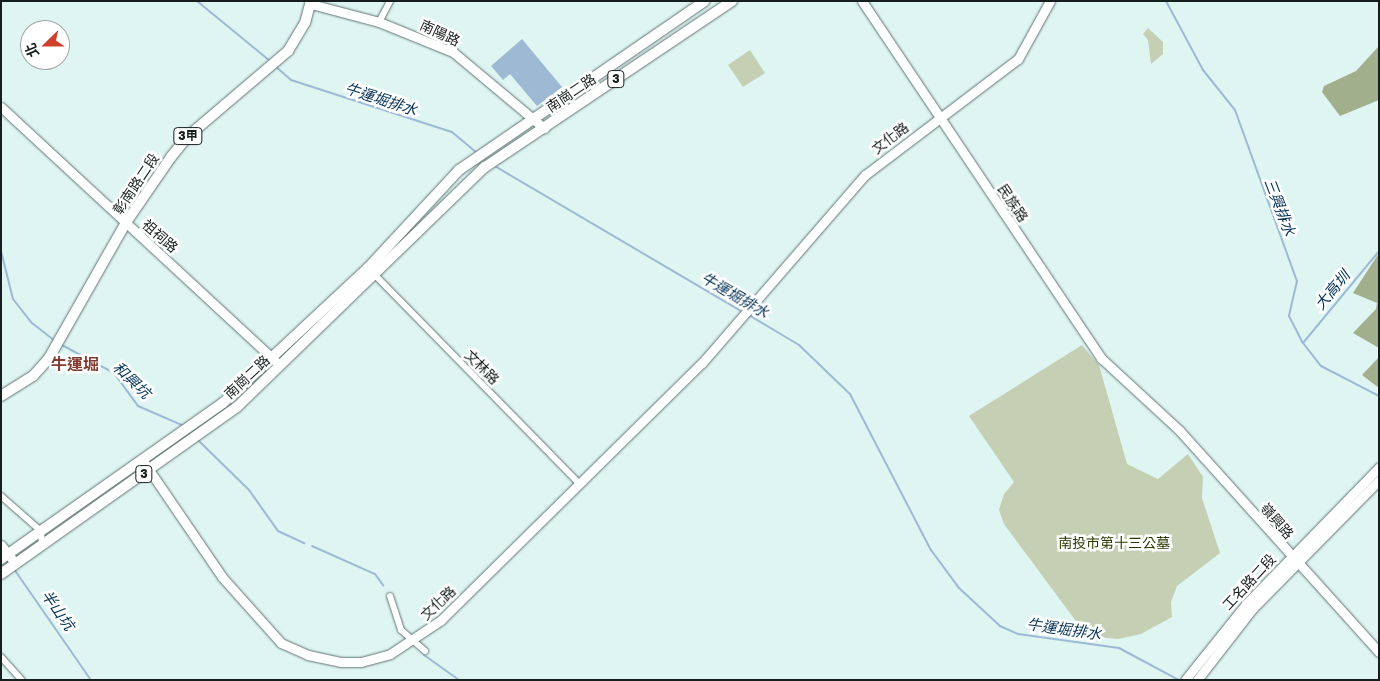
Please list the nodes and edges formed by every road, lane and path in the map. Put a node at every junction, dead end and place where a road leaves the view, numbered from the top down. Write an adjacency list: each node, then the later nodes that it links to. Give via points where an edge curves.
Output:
1 (390, 1): 7 (street)
2 (705, 1): 9 (main road, 南崗二路 / 3)
3 (732, 1): 11 (main road, 南崗二路 / 3)
4 (862, 1): 10 (street, 民族路)
5 (1050, 1): 10 (street, 文化路, via 1018,60)
6 (309, 2): 7 (street, 南陽路); 12 (main road, 彰南路二段 / 3甲, via 299,37 274,63 187,137)
7 (379, 22): 9 (street, 南陽路, via 453,52)
8 (1, 108): 12 (street, 祖祠路, via 39,138)
9 (536, 118): 11 (street, 南陽路); 13 (main road, 南崗二路 / 3, via 476,158 447,182)
10 (939, 119): 16 (street, 民族路, via 1090,344 1113,371); 21 (street, 文化路, via 865,175 742,321)
11 (544, 128): 13 (main road, 南崗二路 / 3, via 484,167)
12 (125, 224): 14 (street, 祖祠路); 15 (main road, 彰南路二段 / 3甲, via 58,343 33,376)
13 (371, 272): 14 (main road, 南崗二路 / 3); 21 (street, 文林路)
14 (277, 362): 17 (main road, 南崗二路 / 3); 19 (main road, 南崗二路 / 3, via 237,407)
15 (1, 396)
16 (1156, 408): 26 (street, 嶺興路)
17 (143, 461): 19 (street, 文化路); 23 (main road, 南崗二路 / 3)
18 (1379, 466): 26 (street, 工名路二段)
19 (150, 470): 24 (main road, 南崗二路 / 3); 31 (street, 文化路, via 222,577 281,643 308,655 353,663 390,654)
20 (1379, 480): 28 (street, 工名路二段)
21 (579, 483): 31 (street, 文化路, via 441,620)
22 (1, 496): 23 (street)
23 (41, 531): 24 (street); 25 (main road, 南崗二路 / 3)
24 (42, 545): 27 (main road, 南崗二路 / 3)
25 (4, 552): 27 (street)
26 (1290, 557): 28 (street, 嶺興路); 34 (street, 工名路二段)
27 (15, 563): 29 (main road, 南崗二路 / 3)
28 (1297, 565): 33 (street, 嶺興路); 34 (street, 工名路二段)
29 (2, 571)
30 (390, 596): 31 (street, via 402,630)
31 (414, 641): 32 (street)
32 (425, 651)
33 (1379, 652)
34 (1208, 655): 37 (street); 38 (street)
35 (2, 660): 36 (street)
36 (22, 680)
37 (1186, 680)
38 (1197, 680)

